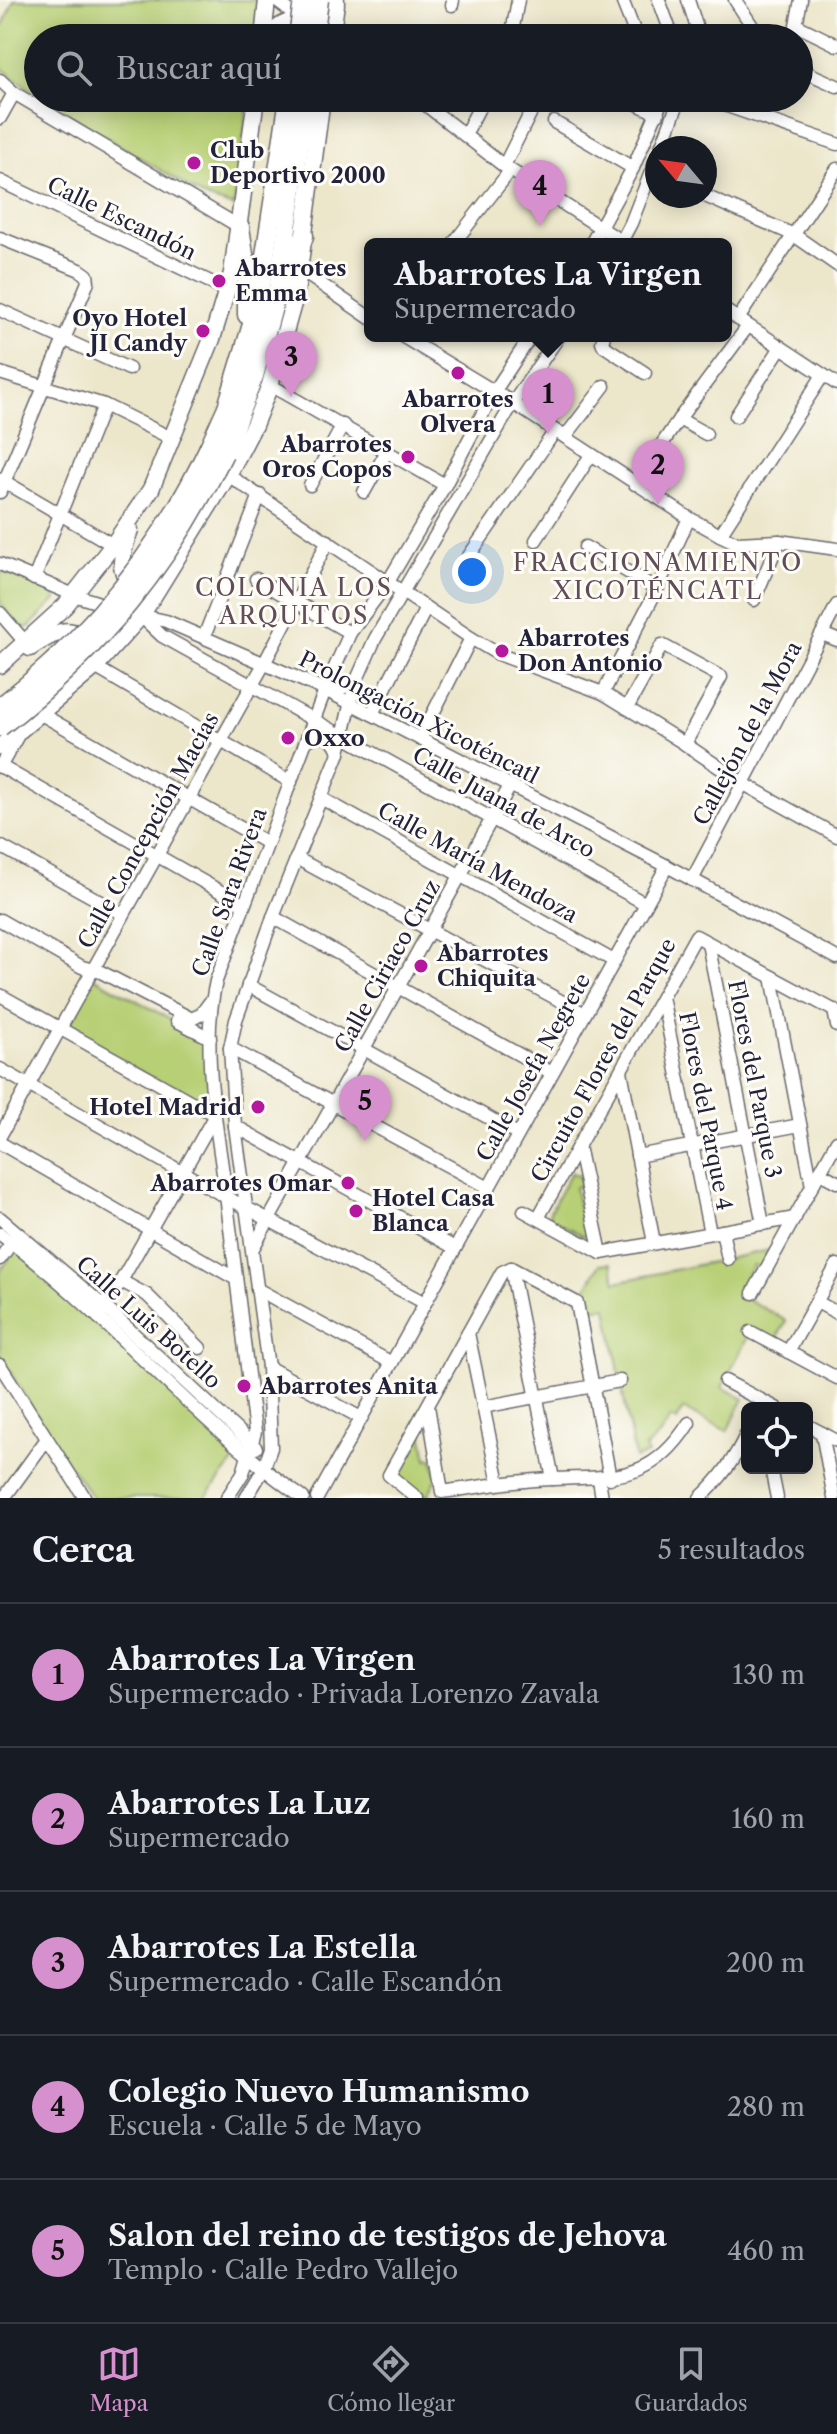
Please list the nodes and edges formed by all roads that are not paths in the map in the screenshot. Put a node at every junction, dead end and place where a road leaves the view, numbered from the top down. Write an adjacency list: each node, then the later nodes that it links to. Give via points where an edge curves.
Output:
1 (267, 0): 12 (main road)
2 (275, 0): 11 (street)
3 (319, 0): 14 (highway, bridge)
4 (337, 0): 11 (main road, via 325,15); 15 (main road)
5 (518, 0): 16 (street)
6 (622, 0): 17 (street)
7 (659, 0): 18 (street)
8 (688, 0): 19 (street)
9 (735, 0): 20 (street)
10 (801, 0): 21 (street)
11 (302, 10): 13 (main road)
12 (264, 24)
13 (281, 24)
14 (316, 24)
15 (332, 24)
16 (514, 24)
17 (631, 24)
18 (668, 24)
19 (696, 24)
20 (751, 24)
21 (796, 24)
22 (813, 33): 23 (street)
23 (837, 45)
24 (813, 75): 26 (street)
25 (0, 80): 27 (street)
26 (837, 86)
27 (14, 93): 28 (street); 42 (street)
28 (24, 99)
29 (46, 112): 57 (street)
30 (254, 112): 46 (main road)
31 (260, 112): 46 (main road)
32 (288, 112): 52 (highway)
33 (313, 112): 52 (highway)
34 (317, 112): 60 (main road)
35 (435, 112): 44 (street)
36 (477, 112): 44 (street)
37 (532, 112): 48 (street)
38 (654, 112): 41 (street)
39 (675, 112): 45 (street)
40 (744, 112): 47 (street)
41 (658, 114): 49 (street)
42 (0, 118)
43 (554, 122): 49 (street)
44 (465, 135): 48 (street)
45 (666, 136)
46 (251, 140): 57 (main road)
47 (837, 144)
48 (507, 168): 58 (street); 62 (street)
49 (633, 168): 55 (street)
50 (837, 169): 59 (street)
51 (0, 181): 68 (street, Calle Escandón)
52 (285, 185): 84 (highway, via 257,308)
53 (645, 193): 56 (street)
54 (717, 201): 59 (street)
55 (612, 208): 56 (street, via 618,222); 58 (street)
56 (631, 223): 65 (street)
57 (240, 227): 68 (main road); 84 (highway)
58 (601, 228): 63 (street); 64 (street)
59 (794, 235): 66 (street); 72 (street)
60 (304, 236): 67 (main road); 84 (highway)
61 (0, 238): 73 (street, via 87,275)
62 (457, 238)
63 (595, 238)
64 (613, 238)
65 (622, 238)
66 (837, 265)
67 (299, 269): 70 (street); 84 (main road, via 296,293)
68 (227, 290): 97 (main road)
69 (0, 310): 73 (street)
70 (364, 314)
71 (732, 315): 72 (street)
72 (743, 322): 74 (street); 80 (street)
73 (64, 338): 81 (street); 88 (street)
74 (732, 339)
75 (412, 342): 89 (street)
76 (527, 342): 89 (street, Calle Sara Rivera)
77 (555, 342): 90 (street)
78 (602, 342): 83 (street)
79 (730, 342): 93 (street)
80 (781, 347): 85 (street); 92 (street)
81 (129, 369)
82 (0, 373): 88 (street)
83 (645, 373)
84 (255, 375): 94 (street); 98 (highway, via 227,407); 101 (main road)
85 (823, 375): 86 (street); 111 (street)
86 (837, 384)
87 (604, 386): 95 (street)
88 (43, 387): 91 (street); 102 (street)
89 (494, 392): 90 (street); 105 (street, Calle Sara Rivera)
90 (513, 403): 95 (street); 125 (street)
91 (104, 405): 97 (street); 109 (street)
92 (736, 416)
93 (679, 419): 96 (street); 103 (street)
94 (343, 425): 99 (street); 104 (street)
95 (560, 434): 100 (street); 120 (street)
96 (706, 434)
97 (173, 439): 108 (main road)
98 (216, 450): 148 (highway, bridge, via 97,619); 154 (highway, bridge, via 178,536 127,606 49,689)
99 (387, 451): 105 (street); 106 (street)
100 (591, 455): 103 (street); 112 (street)
101 (228, 475): 107 (street); 119 (main road)
102 (1, 484): 109 (street)
103 (635, 484): 110 (street)
104 (310, 485)
105 (445, 485): 123 (street, Calle Sara Rivera)
106 (364, 492)
107 (260, 495): 113 (street); 135 (street)
108 (137, 510): 115 (main road); 119 (main road, via 120,564 124,576 133,588 147,593)
109 (60, 515): 115 (street); 121 (street)
110 (689, 518): 111 (street); 124 (street)
111 (720, 535): 114 (street, via 737,543)
112 (536, 540)
113 (328, 541): 123 (street); 128 (street, Calle Concepción Macías)
114 (779, 541): 117 (street); 127 (street)
115 (113, 545): 126 (main road)
116 (585, 547): 124 (street)
117 (837, 549)
118 (0, 564): 121 (street, Prolongación Xicoténcatl)
119 (174, 566): 132 (main road)
120 (458, 572)
121 (34, 579): 126 (street, Prolongación Xicoténcatl)
122 (256, 579): 128 (street)
123 (388, 582): 125 (street); 133 (street, Calle Sara Rivera)
124 (657, 589): 147 (street)
125 (401, 591): 130 (street); 144 (street)
126 (74, 595): 132 (street, Prolongación Xicoténcatl); 138 (main road)
127 (754, 600)
128 (296, 603): 133 (street); 139 (street, Calle Concepción Macías)
129 (837, 605): 134 (street, Callejón de la Mora)
130 (426, 608): 136 (street); 152 (street)
131 (0, 613): 138 (street)
132 (141, 616): 135 (street, Prolongación Xicoténcatl); 141 (main road); 143 (street, via 162,636)
133 (350, 633): 142 (street, Calle Sara Rivera)
134 (822, 634): 137 (street); 165 (street, Callejón de la Mora)
135 (204, 637): 139 (street, Prolongación Xicoténcatl)
136 (471, 638): 147 (street, via 498,654); 157 (street)
137 (837, 640)
138 (25, 642): 140 (main road)
139 (265, 662): 143 (street, Calle Concepción Macías); 146 (street, Prolongación Xicoténcatl)
140 (2, 664): 145 (main road, via 56,632 67,631 82,636 90,648 91,658)
141 (95, 667): 145 (main road); 158 (street)
142 (331, 675): 144 (street, via 341,688); 146 (street, Calle Sara Rivera)
143 (252, 684): 153 (street); 158 (street, Calle Concepción Macías)
144 (355, 684): 150 (street)
145 (74, 685): 151 (main road)
146 (330, 693): 150 (street); 153 (street, Calle Sara Rivera)
147 (603, 693): 149 (street)
148 (0, 707)
149 (627, 708): 160 (street); 160 (street, via 662,645 721,677)
150 (348, 712): 152 (street, Prolongación Xicoténcatl); 153 (street, via 337,725); 156 (street)
151 (41, 714): 155 (main road); 167 (street)
152 (372, 714): 157 (street, Prolongación Xicoténcatl)
153 (318, 721): 156 (street); 159 (street, Calle Sara Rivera)
154 (0, 727)
155 (19, 733): 161 (main road); 163 (street)
156 (342, 735): 162 (street); 169 (street, Calle Juana de Arco)
157 (420, 739): 166 (street, Prolongación Xicoténcatl)
158 (220, 741): 164 (street); 167 (street, Calle Concepción Macías)
159 (307, 741): 162 (street, via 327,737); 164 (street, Calle Sara Rivera)
160 (685, 744): 165 (street)
161 (0, 747)
162 (339, 753): 168 (street)
163 (0, 766): 173 (street)
164 (291, 782): 171 (street, Calle Sara Rivera)
165 (744, 784): 170 (street); 177 (street, Callejón de la Mora)
166 (510, 786): 169 (street, Calle Ciriaco Cruz); 175 (street, Prolongación Xicoténcatl)
167 (189, 798): 171 (street); 173 (street, Calle Concepción Macías)
168 (321, 798): 174 (street); 176 (street, Calle María Mendoza)
169 (492, 818): 176 (street, Calle Ciriaco Cruz); 178 (street, Calle Juana de Arco)
170 (837, 836)
171 (267, 843): 179 (street, Calle Sara Rivera)
172 (0, 846): 180 (street)
173 (156, 857): 179 (street); 180 (street, Calle Concepción Macías)
174 (296, 858): 181 (street); 183 (street)
175 (667, 866): 177 (street, Prolongación Xicoténcatl); 178 (street, Calle Josefa Negrete)
176 (460, 875): 183 (street, Calle Ciriaco Cruz); 186 (street, Calle María Mendoza)
177 (692, 880): 185 (street, Prolongación Xicoténcatl)
178 (646, 904): 186 (street, Calle Josefa Negrete)
179 (244, 905): 193 (street, Calle Sara Rivera)
180 (123, 914): 187 (street, Calle Concepción Macías)
181 (273, 917): 189 (street); 190 (street)
182 (0, 920): 187 (street)
183 (430, 930): 190 (street, Calle Ciriaco Cruz); 195 (street)
184 (708, 943): 188 (street, Circuito Flores del Parque); 192 (street, Circuito Flores del Parque, via 696,936); 211 (street, Flores del Parque 3)
185 (837, 958)
186 (614, 961): 195 (street, Calle Josefa Negrete)
187 (88, 971): 193 (street, via 192,1019); 197 (street, Calle Concepción Macías); 198 (street)
188 (772, 977): 194 (street, Circuito Flores del Parque); 207 (street)
189 (248, 985): 199 (street); 200 (street)
190 (398, 987): 200 (street, Calle Ciriaco Cruz); 203 (street)
191 (0, 995): 197 (street)
192 (662, 997): 202 (street, Circuito Flores del Parque); 215 (street, Flores del Parque 4)
193 (212, 999): 198 (street, Calle Sara Rivera)
194 (835, 1011): 196 (street)
195 (585, 1014): 203 (street, Calle Josefa Negrete)
196 (837, 1026)
197 (61, 1028): 204 (street, Calle Concepción Macías); 206 (street)
198 (210, 1038): 206 (street, Calle Sara Rivera)
199 (230, 1048): 205 (street); 208 (street)
200 (364, 1048): 205 (street, Calle Ciriaco Cruz); 209 (street)
201 (0, 1069): 204 (street)
202 (621, 1071): 214 (street, Circuito Flores del Parque); 216 (street)
203 (552, 1073): 209 (street, Calle Josefa Negrete)
204 (29, 1085): 210 (street, Calle Concepción Macías); 218 (street)
205 (333, 1104): 217 (street, Calle Ciriaco Cruz); 222 (street)
206 (215, 1115): 218 (street); 223 (street, Calle Sara Rivera)
207 (800, 1125): 211 (street); 221 (street)
208 (235, 1126): 217 (street); 224 (street)
209 (518, 1134): 222 (street, Calle Josefa Negrete)
210 (0, 1136)
211 (746, 1136): 215 (street); 230 (street, Flores del Parque 3)
212 (837, 1141): 219 (street)
213 (0, 1143): 231 (street)
214 (578, 1146): 227 (street, Circuito Flores del Parque); 238 (street)
215 (692, 1146): 216 (street); 232 (street, Flores del Parque 4)
216 (637, 1156): 235 (street)
217 (300, 1163): 229 (street, Calle Ciriaco Cruz); 236 (street)
218 (184, 1173): 223 (street); 231 (street)
219 (820, 1173): 220 (street); 221 (street)
220 (837, 1182)
221 (812, 1186): 228 (street)
222 (489, 1188): 236 (street, Calle Josefa Negrete)
223 (226, 1197): 224 (street); 243 (street, Calle Sara Rivera)
224 (247, 1207): 229 (street); 237 (street)
225 (524, 1211): 227 (street, Circuito Flores del Parque)
226 (0, 1218): 234 (street, Calle Luis Botello)
227 (538, 1218): 238 (street, Circuito Flores del Parque)
228 (795, 1218): 230 (street); 246 (street)
229 (269, 1219): 237 (street, Calle Ciriaco Cruz); 248 (street)
230 (763, 1224): 232 (street)
231 (150, 1230): 243 (street); 244 (street)
232 (716, 1232): 235 (street); 240 (street, Flores del Parque 4)
233 (0, 1234): 234 (street, Calle Luis Botello)
234 (15, 1237): 239 (street); 249 (street, Calle Luis Botello)
235 (654, 1243): 238 (street)
236 (455, 1248): 248 (street, Calle Josefa Negrete)
237 (253, 1249): 245 (street)
238 (601, 1253)
239 (0, 1259)
240 (728, 1259)
241 (837, 1265): 247 (street)
242 (511, 1268): 252 (street, via 502,1272); 261 (street, via 577,1303); 262 (street)
243 (236, 1279): 272 (street, Calle Sara Rivera)
244 (121, 1281): 249 (street); 253 (street, via 147,1295)
245 (257, 1289): 255 (street); 256 (street)
246 (753, 1293)
247 (817, 1302): 250 (street); 254 (street)
248 (425, 1303): 255 (street, Calle Josefa Negrete)
249 (101, 1312): 272 (street, Calle Luis Botello); 274 (street, Calle Luis Botello)
250 (837, 1313)
251 (751, 1332): 254 (street)
252 (468, 1333): 264 (street); 265 (street)
253 (200, 1348)
254 (788, 1352): 258 (street)
255 (392, 1363): 266 (street, Calle Josefa Negrete)
256 (268, 1367): 266 (street); 275 (street, via 271,1448)
257 (2, 1373): 270 (street)
258 (837, 1378)
259 (620, 1381): 261 (street)
260 (725, 1381): 263 (street)
261 (592, 1387): 262 (street); 278 (street)
262 (537, 1397): 265 (street); 277 (street)
263 (758, 1402)
264 (428, 1406): 281 (street); 288 (street, via 389,1475)
265 (483, 1407): 279 (street)
266 (361, 1418): 287 (street, Calle Josefa Negrete)
267 (689, 1423): 278 (street, via 659,1458 630,1474)
268 (813, 1428): 269 (street)
269 (822, 1433): 271 (street); 293 (street)
270 (46, 1440): 282 (street); 283 (street)
271 (837, 1441)
272 (253, 1444): 274 (street, Calle Sara Rivera); 275 (street, Calle Luis Botello)
273 (741, 1446): 280 (street)
274 (249, 1458): 275 (street, Calle Luis Botello); 284 (street, Calle Sara Rivera)
275 (265, 1464): 285 (street); 286 (street)
276 (772, 1474): 292 (street)
277 (553, 1479): 278 (street); 279 (street)
278 (604, 1479): 289 (street)
279 (499, 1483): 281 (street)
280 (718, 1483): 290 (street); 291 (street)
281 (439, 1496)
282 (4, 1498)
283 (85, 1498)
284 (227, 1498)
285 (246, 1498)
286 (303, 1498)
287 (317, 1498)
288 (417, 1498)
289 (602, 1498)
290 (700, 1498)
291 (721, 1498)
292 (777, 1498)
293 (834, 1498)

